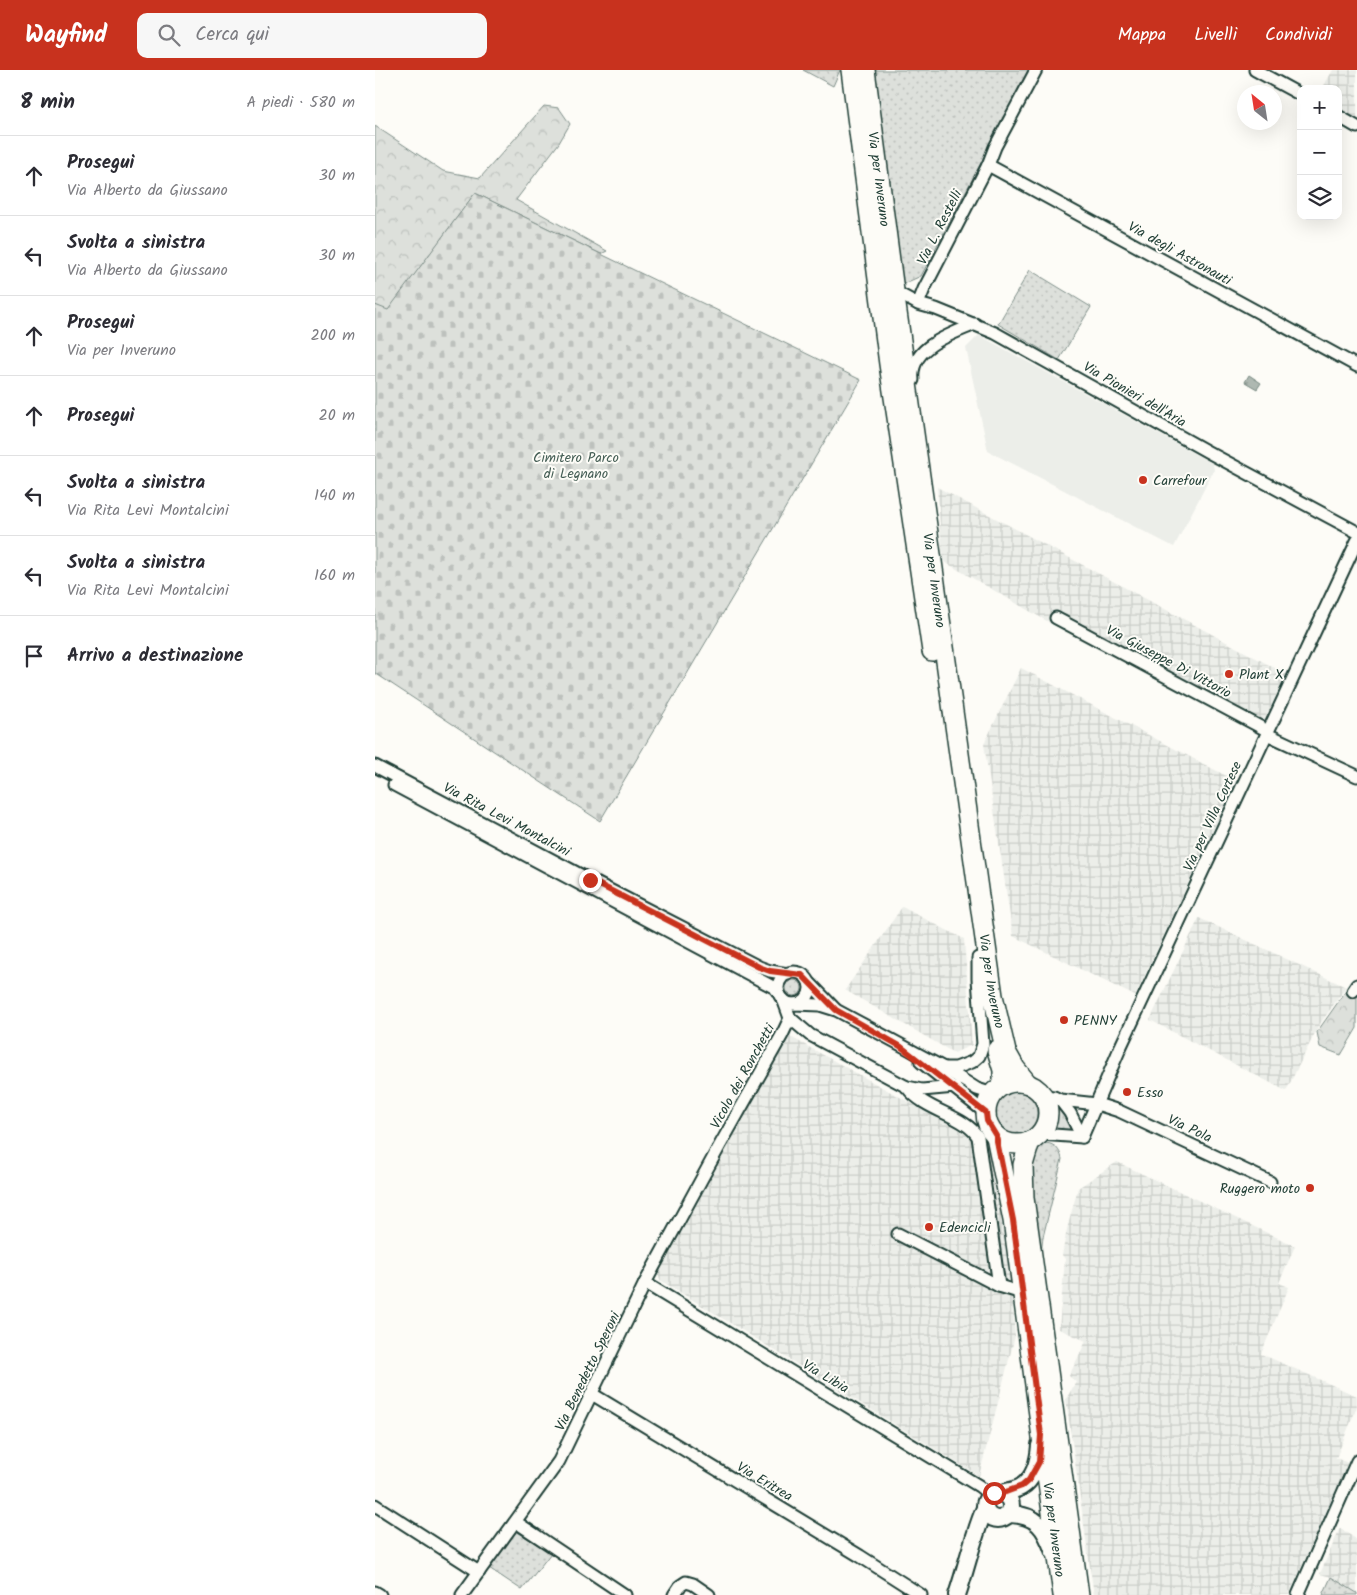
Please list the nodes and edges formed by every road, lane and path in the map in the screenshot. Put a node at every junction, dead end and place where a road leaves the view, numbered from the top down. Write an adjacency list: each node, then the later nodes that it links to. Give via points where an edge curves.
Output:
1 (851, 70): 21 (main road, Via per Inveruno, via 910,510)
2 (865, 70): 9 (main road, Via per Inveruno)
3 (1037, 70): 8 (street, Via L. Restelli)
4 (1255, 70): 5 (street)
5 (1297, 93)
6 (1342, 118): 7 (street)
7 (1357, 127)
8 (988, 164): 10 (street, Via L. Restelli); 12 (street, Via degli Astronauti)
9 (894, 290): 10 (street, Via Pionieri dell'Aria); 15 (main road, Via per Inveruno)
10 (918, 304): 11 (street, Via Pionieri dell'Aria)
11 (975, 324): 13 (street, Via Pionieri dell'Aria); 15 (street, via 941,339 914,362 912,376 934,543)
12 (1357, 366)
13 (1357, 532)
14 (1357, 541): 17 (street, Via per Villa Cortese)
15 (933, 565): 30 (main road, Via per Inveruno, via 993,996 1006,1052)
16 (1056, 618): 17 (street, Via Giuseppe Di Vittorio)
17 (1267, 733): 20 (street, Via Giuseppe Di Vittorio); 35 (street, Via per Villa Cortese)
18 (375, 766): 22 (street, Via Rita Levi Montalcini, via 759,967)
19 (375, 775): 24 (street, Via Rita Levi Montalcini, via 775,988)
20 (1357, 776)
21 (979, 958): 29 (street, Via per Inveruno, via 983,1044 979,1056 972,1062 956,1068); 33 (main road, Via per Inveruno, via 983,989 1003,1070)
22 (788, 974): 23 (street, via 802,975); 24 (street, via 779,985)
23 (809, 982): 25 (street, via 808,996); 26 (street)
24 (781, 997): 25 (street); 27 (street)
25 (795, 1004): 26 (street)
26 (836, 1010): 28 (street)
27 (790, 1018): 31 (street, via 810,1035); 41 (street, Vicolo dei Ronchetti)
28 (900, 1046): 29 (street); 32 (street)
29 (944, 1068): 33 (street, via 977,1089)
30 (1027, 1084): 33 (main road, via 1011,1082); 34 (main road)
31 (907, 1087): 32 (street, via 923,1090); 36 (street, via 921,1101)
32 (949, 1088): 36 (street, via 938,1102); 37 (street)
33 (998, 1089): 37 (main road, via 988,1103)
34 (1051, 1098): 35 (street); 39 (street, via 1070,1113); 40 (main road, via 1045,1125)
35 (1097, 1104): 39 (street, Via per Villa Cortese); 42 (street, Via Pola, via 1119,1111)
36 (943, 1113): 45 (street, via 971,1128 978,1138)
37 (986, 1113): 38 (main road)
38 (996, 1136): 40 (main road, via 1012,1144); 46 (main road, Via per Inveruno, via 1013,1220)
39 (1082, 1137): 40 (street)
40 (1035, 1138): 66 (main road, Via per Inveruno, via 1023,1165 1024,1198)
41 (719, 1147): 44 (street, Via Benedetto Speroni)
42 (1270, 1182)
43 (898, 1234): 45 (street)
44 (645, 1283): 47 (street, Via Benedetto Speroni); 50 (street, Via Libia, via 979,1486)
45 (999, 1286): 46 (street)
46 (1022, 1293): 48 (main road, Via per Inveruno)
47 (592, 1394): 53 (street, Via Benedetto Speroni, via 559,1461); 63 (street, Via Eritrea)
48 (1041, 1435): 50 (street, via 1039,1462 1029,1480); 55 (main road, Via per Inveruno)
49 (1357, 1461): 67 (street)
50 (992, 1499): 52 (street, via 989,1516); 52 (street, via 1011,1502); 54 (street, via 977,1527)
51 (375, 1505): 56 (street)
52 (1003, 1517): 54 (street); 55 (street, via 1025,1516 1039,1523 1049,1538)
53 (516, 1522): 56 (street, Via Benedetto Speroni); 60 (street)
54 (973, 1545): 64 (street)
55 (1059, 1567): 65 (main road, Via per Inveruno)
56 (479, 1572): 59 (street, Via Benedetto Speroni)
57 (375, 1592): 58 (street)
58 (380, 1595)
59 (462, 1595)
60 (625, 1595)
61 (674, 1595): 62 (street, via 686,1582)
62 (709, 1595)
63 (921, 1595)
64 (957, 1595)
65 (1063, 1595)
66 (1079, 1595)
67 (1298, 1595)

